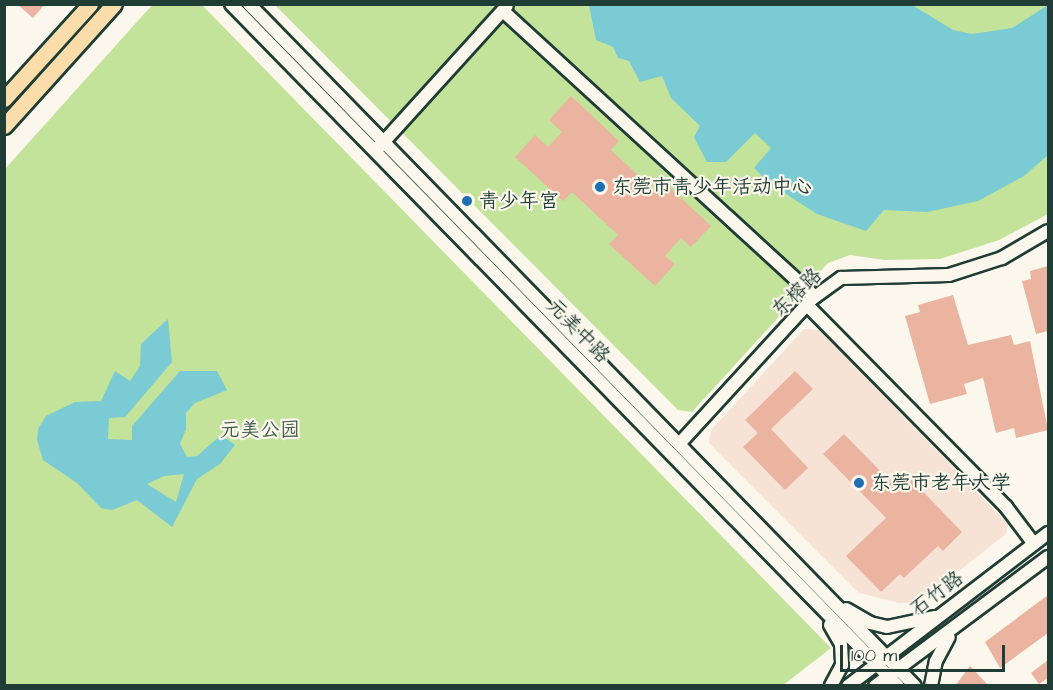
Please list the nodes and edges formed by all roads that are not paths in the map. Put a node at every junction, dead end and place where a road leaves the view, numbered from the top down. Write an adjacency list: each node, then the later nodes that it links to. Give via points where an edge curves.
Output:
1 (90, 4): 6 (main road)
2 (114, 4): 7 (main road)
3 (231, 4): 9 (street, 元美中路)
4 (249, 4): 8 (street, 元美中路)
5 (506, 8): 8 (street); 11 (street)
6 (4, 99)
7 (4, 126)
8 (384, 142): 9 (street); 12 (street, 元美中路)
9 (374, 152): 17 (street, 元美中路)
10 (1048, 231): 11 (street, 东榕路, via 977,268 930,277 841,278)
11 (811, 301): 12 (street, 东榕路); 14 (street, via 1006,507)
12 (680, 443): 16 (street, 元美中路)
13 (1048, 533): 14 (street, 石竹路)
14 (1034, 544): 18 (street, 石竹路)
15 (1048, 557): 19 (street, 石竹路)
16 (830, 598): 18 (street, via 870,623 888,627); 20 (street, 元美中路)
17 (820, 608): 20 (street, 元美中路); 22 (street, via 841,644 842,665)
18 (942, 615): 20 (street, 石竹路)
19 (955, 627): 21 (street, 石竹路); 26 (street, via 941,648)
20 (881, 661): 21 (street, 元美中路); 23 (street, 石竹路)
21 (895, 677): 24 (street, 石竹路); 25 (street, 元美中路)
22 (831, 686)
23 (848, 686)
24 (875, 686)
25 (915, 686)
26 (931, 686)

